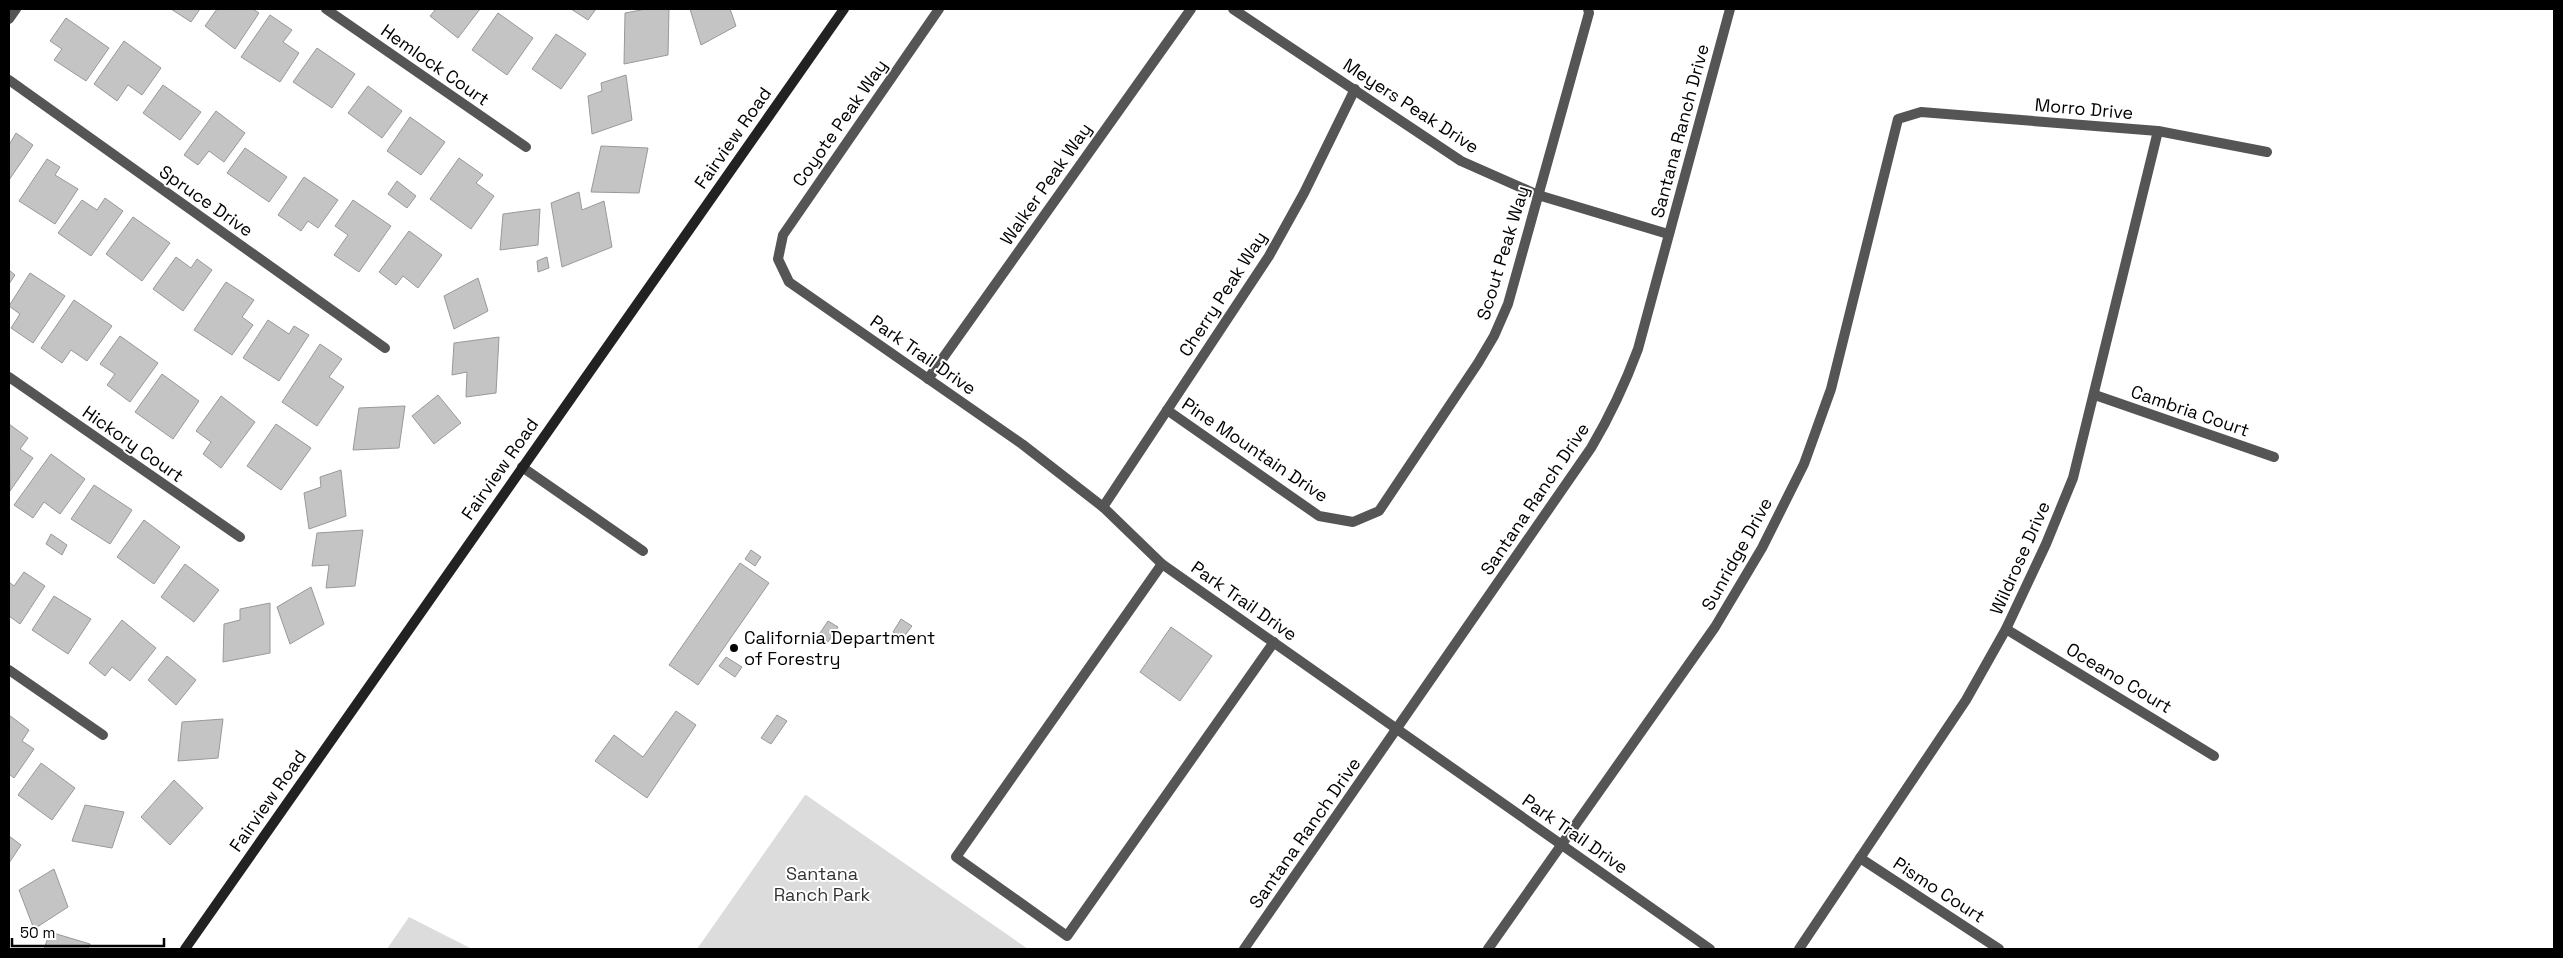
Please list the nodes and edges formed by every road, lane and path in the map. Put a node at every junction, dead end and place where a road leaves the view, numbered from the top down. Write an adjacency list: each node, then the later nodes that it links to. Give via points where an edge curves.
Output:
1 (16, 9): 9 (street)
2 (326, 9): 14 (street, Hemlock Court)
3 (844, 9): 25 (main road, Fairview Road)
4 (939, 9): 18 (street, Coyote Peak Way, via 783,235)
5 (1191, 9): 21 (street, Walker Peak Way)
6 (1233, 9): 11 (street, Meyers Peak Drive)
7 (1588, 9): 16 (street, Scout Peak Way)
8 (1730, 9): 17 (street, Santana Ranch Drive)
9 (9, 19)
10 (9, 80): 19 (street, Spruce Drive)
11 (1355, 89): 16 (street, Meyers Peak Drive, via 1462,161); 23 (street, Cherry Peak Way, via 1269,256)
12 (1898, 120): 13 (street, Morro Drive, via 1921,112); 37 (street, Sunridge Drive, via 1831,389 1804,464 1762,548 1715,627)
13 (2158, 131): 15 (street, Morro Drive); 22 (street, Wildrose Drive)
14 (526, 148)
15 (2267, 152)
16 (1538, 195): 17 (street, Meyers Peak Drive); 27 (street, Scout Peak Way, via 1508,304 1494,336 1378,511)
17 (1668, 234): 34 (street, Santana Ranch Drive, via 1638,349 1606,422)
18 (778, 259): 21 (street, Park Trail Drive, via 789,282)
19 (385, 348)
20 (9, 377): 28 (street, Hickory Court)
21 (928, 379): 26 (street, Park Trail Drive, via 1022,444)
22 (2095, 395): 24 (street, Cambria Court); 31 (street, Wildrose Drive, via 2073,478)
23 (1167, 410): 26 (street, Cherry Peak Way); 27 (street, Pine Mountain Drive, via 1319,516)
24 (2274, 457)
25 (522, 467): 29 (street); 39 (main road, Fairview Road)
26 (1103, 507): 30 (street, Park Trail Drive)
27 (1354, 522)
28 (240, 537)
29 (644, 551)
30 (1162, 564): 32 (street, Park Trail Drive); 32 (street, via 956,857 1067,936)
31 (2006, 629): 36 (street, Oceano Court); 38 (street, Wildrose Drive, via 1966,700)
32 (1274, 642): 34 (street, Park Trail Drive)
33 (9, 670): 35 (street)
34 (1397, 729): 37 (street, Park Trail Drive); 40 (street, Santana Ranch Drive)
35 (103, 735)
36 (2214, 756)
37 (1561, 844): 41 (street, Sunridge Drive); 42 (street, Park Trail Drive)
38 (1860, 858): 43 (street, Wildrose Drive); 44 (street, Pismo Court)
39 (185, 949)
40 (1244, 949)
41 (1488, 949)
42 (1710, 949)
43 (1799, 949)
44 (1999, 949)

